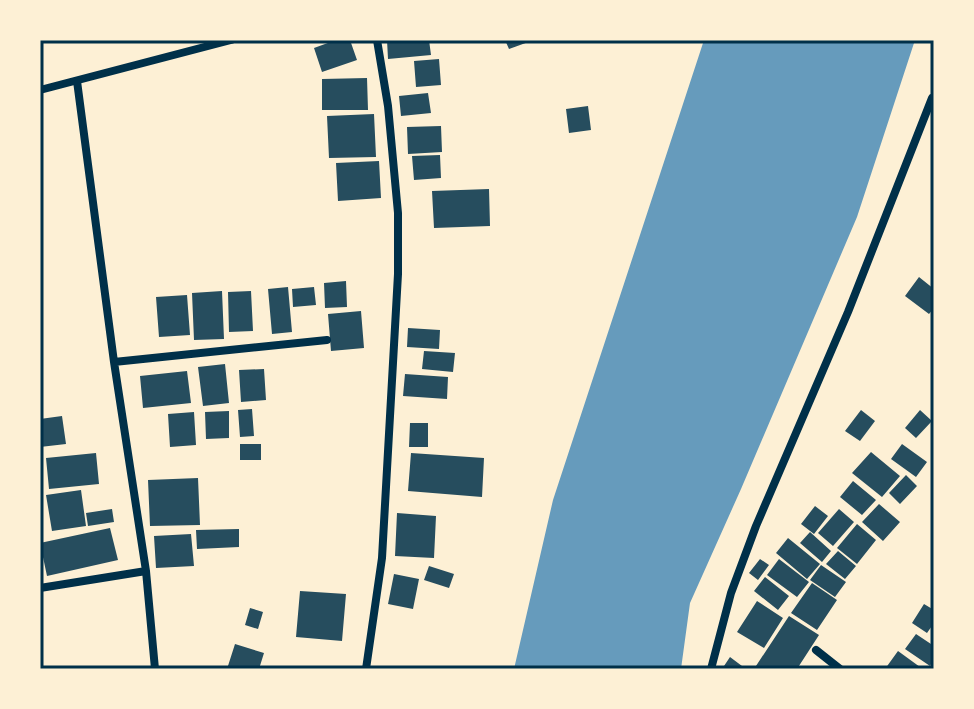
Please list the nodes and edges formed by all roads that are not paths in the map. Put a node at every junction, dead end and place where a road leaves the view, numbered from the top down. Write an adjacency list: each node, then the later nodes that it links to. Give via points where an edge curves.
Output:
1 (231, 40): 3 (street)
2 (377, 40): 12 (street, via 398,213 398,274 382,558)
3 (77, 81): 4 (street); 7 (street)
4 (40, 90)
5 (932, 98): 13 (street, via 756,526)
6 (327, 340): 7 (street)
7 (114, 362): 8 (street)
8 (146, 571): 9 (street); 11 (street)
9 (40, 588)
10 (816, 650): 14 (street)
11 (155, 669)
12 (366, 669)
13 (711, 669)
14 (840, 669)

